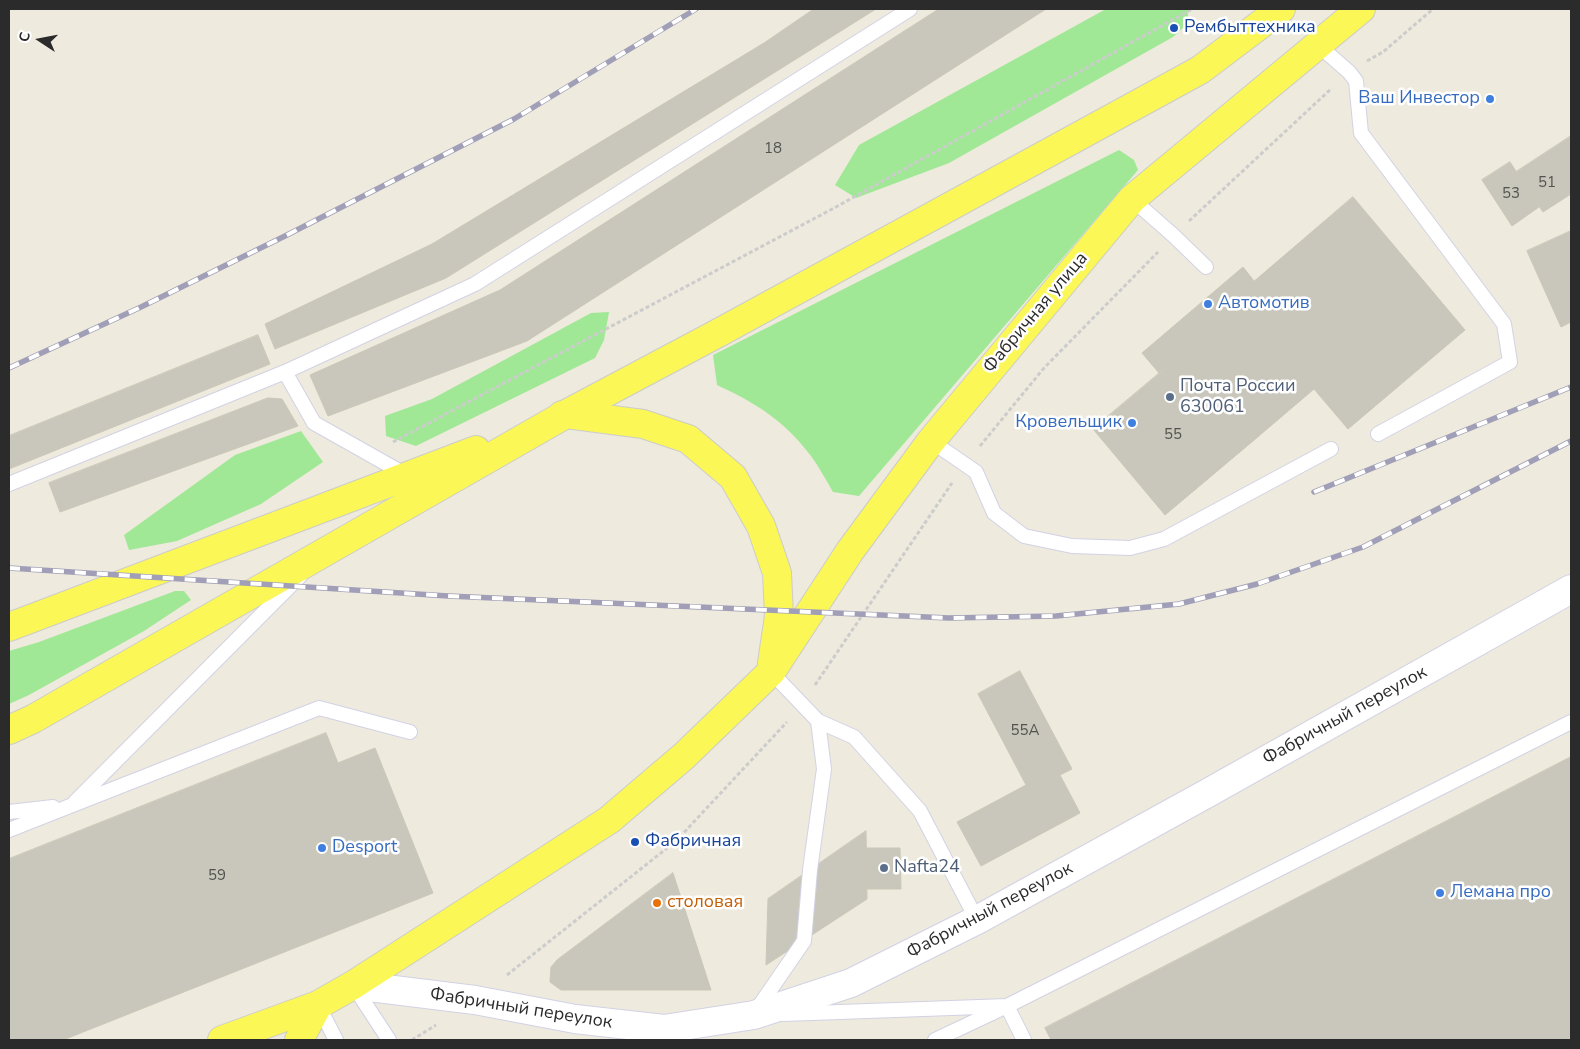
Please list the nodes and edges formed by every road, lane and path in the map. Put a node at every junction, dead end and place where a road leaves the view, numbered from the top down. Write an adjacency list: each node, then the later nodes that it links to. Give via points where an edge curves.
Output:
1 (910, 9): 11 (lane, via 475,284)
2 (1192, 9): 16 (path, via 836,207)
3 (1361, 9): 6 (main road, Фабричная улица)
4 (1433, 9): 7 (path, via 1383,52)
5 (1279, 10): 12 (main road, via 1200,70)
6 (1317, 44): 7 (lane); 8 (main road, Фабричная улица)
7 (1349, 72): 9 (path); 13 (lane, via 1356,81 1361,133 1504,324 1510,362)
8 (1132, 199): 9 (lane); 14 (main road, Фабричная улица)
9 (1174, 236): 10 (lane); 17 (path, via 1044,368)
10 (1206, 267)
11 (285, 372): 16 (lane, via 314,423); 19 (lane)
12 (566, 414): 18 (main road); 20 (main road); 23 (main road, via 643,424 688,439 733,477 762,526 777,573 779,616)
13 (1378, 434)
14 (931, 441): 17 (lane); 23 (main road, Фабричная улица, via 850,551)
15 (1331, 449): 17 (lane, via 1164,539 1130,548 1072,546 1024,536 994,513 976,472)
16 (370, 455): 18 (lane)
17 (965, 464): 24 (path)
18 (409, 476): 22 (main road)
19 (9, 484)
20 (324, 553): 27 (main road, via 33,720); 29 (lane)
21 (1571, 589): 32 (street, Фабричный переулок)
22 (9, 627)
23 (771, 672): 24 (lane); 33 (main road, Фабричная улица, via 684,756 609,820)
24 (802, 704): 25 (lane); 34 (path, via 676,842)
25 (818, 721): 32 (lane, via 854,737 920,811); 37 (lane, via 824,769 804,940)
26 (1571, 722): 36 (lane)
27 (9, 730)
28 (410, 732): 29 (lane, via 319,708)
29 (72, 805): 30 (lane); 31 (lane)
30 (9, 812)
31 (9, 830)
32 (978, 920): 37 (street, Фабричный переулок, via 851,983)
33 (353, 985): 34 (street, Фабричный переулок); 35 (main road, Фабричная улица); 41 (lane)
34 (475, 1000): 37 (street, Фабричный переулок, via 575,1019 664,1029); 42 (path)
35 (318, 1004): 38 (main road, Фабричная улица); 39 (main road); 40 (lane)
36 (1007, 1006): 37 (lane); 43 (lane); 44 (lane)
37 (754, 1015)
38 (222, 1040)
39 (299, 1040)
40 (336, 1040)
41 (389, 1040)
42 (412, 1040)
43 (934, 1040)
44 (1024, 1040)

